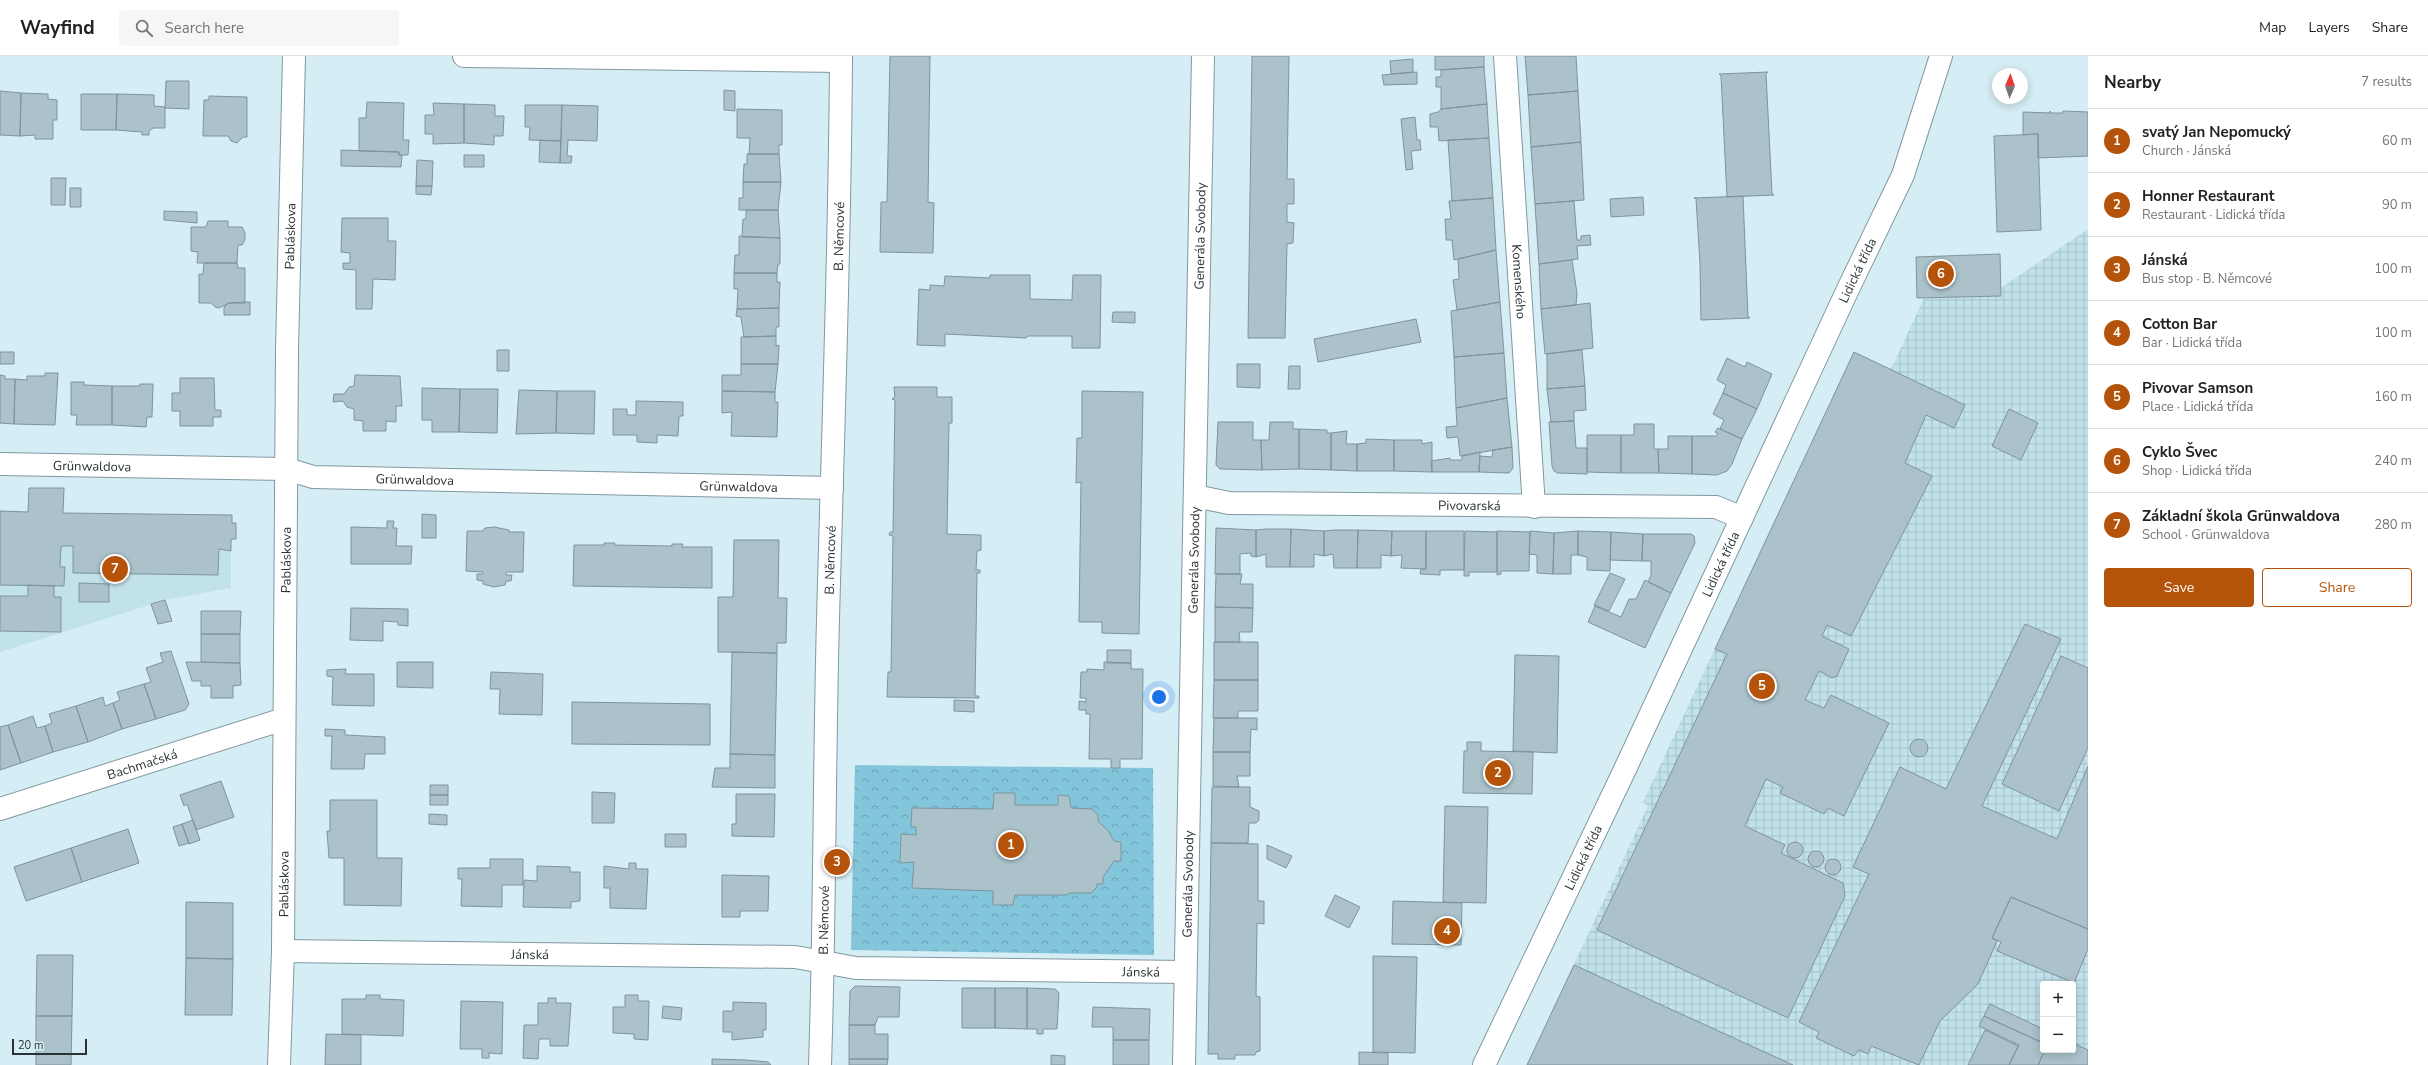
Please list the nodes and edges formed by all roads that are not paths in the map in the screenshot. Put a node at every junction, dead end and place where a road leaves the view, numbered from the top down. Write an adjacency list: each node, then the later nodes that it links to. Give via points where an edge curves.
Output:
1 (294, 56): 8 (street, Pabláskova)
2 (464, 56): 6 (street)
3 (1203, 56): 10 (street, Generála Svobody)
4 (1505, 56): 11 (street, Komenského)
5 (1941, 56): 12 (street, Lidická třída, via 1903,175)
6 (841, 58): 9 (street, B. Němcové)
7 (0, 464): 8 (street, Grünwaldova)
8 (286, 469): 9 (street, Grünwaldova, via 313,477); 13 (street, Pabláskova)
9 (832, 488): 16 (street, B. Němcové)
10 (1196, 496): 11 (street, Pivovarská, via 1229,502); 17 (street, Generála Svobody)
11 (1534, 506): 12 (street, Pivovarská, via 1716,508)
12 (1742, 518): 21 (street, Lidická třída, via 1624,773)
13 (284, 719): 14 (street, Bachmačská); 15 (street, Pabláskova)
14 (0, 810)
15 (282, 951): 16 (street, Jánská, via 795,957); 18 (street, Pabláskova)
16 (823, 962): 17 (street, Jánská, via 856,968); 19 (street, B. Němcové)
17 (1185, 972): 20 (street, Generála Svobody)
18 (279, 1065)
19 (820, 1065)
20 (1184, 1065)
21 (1484, 1065)

